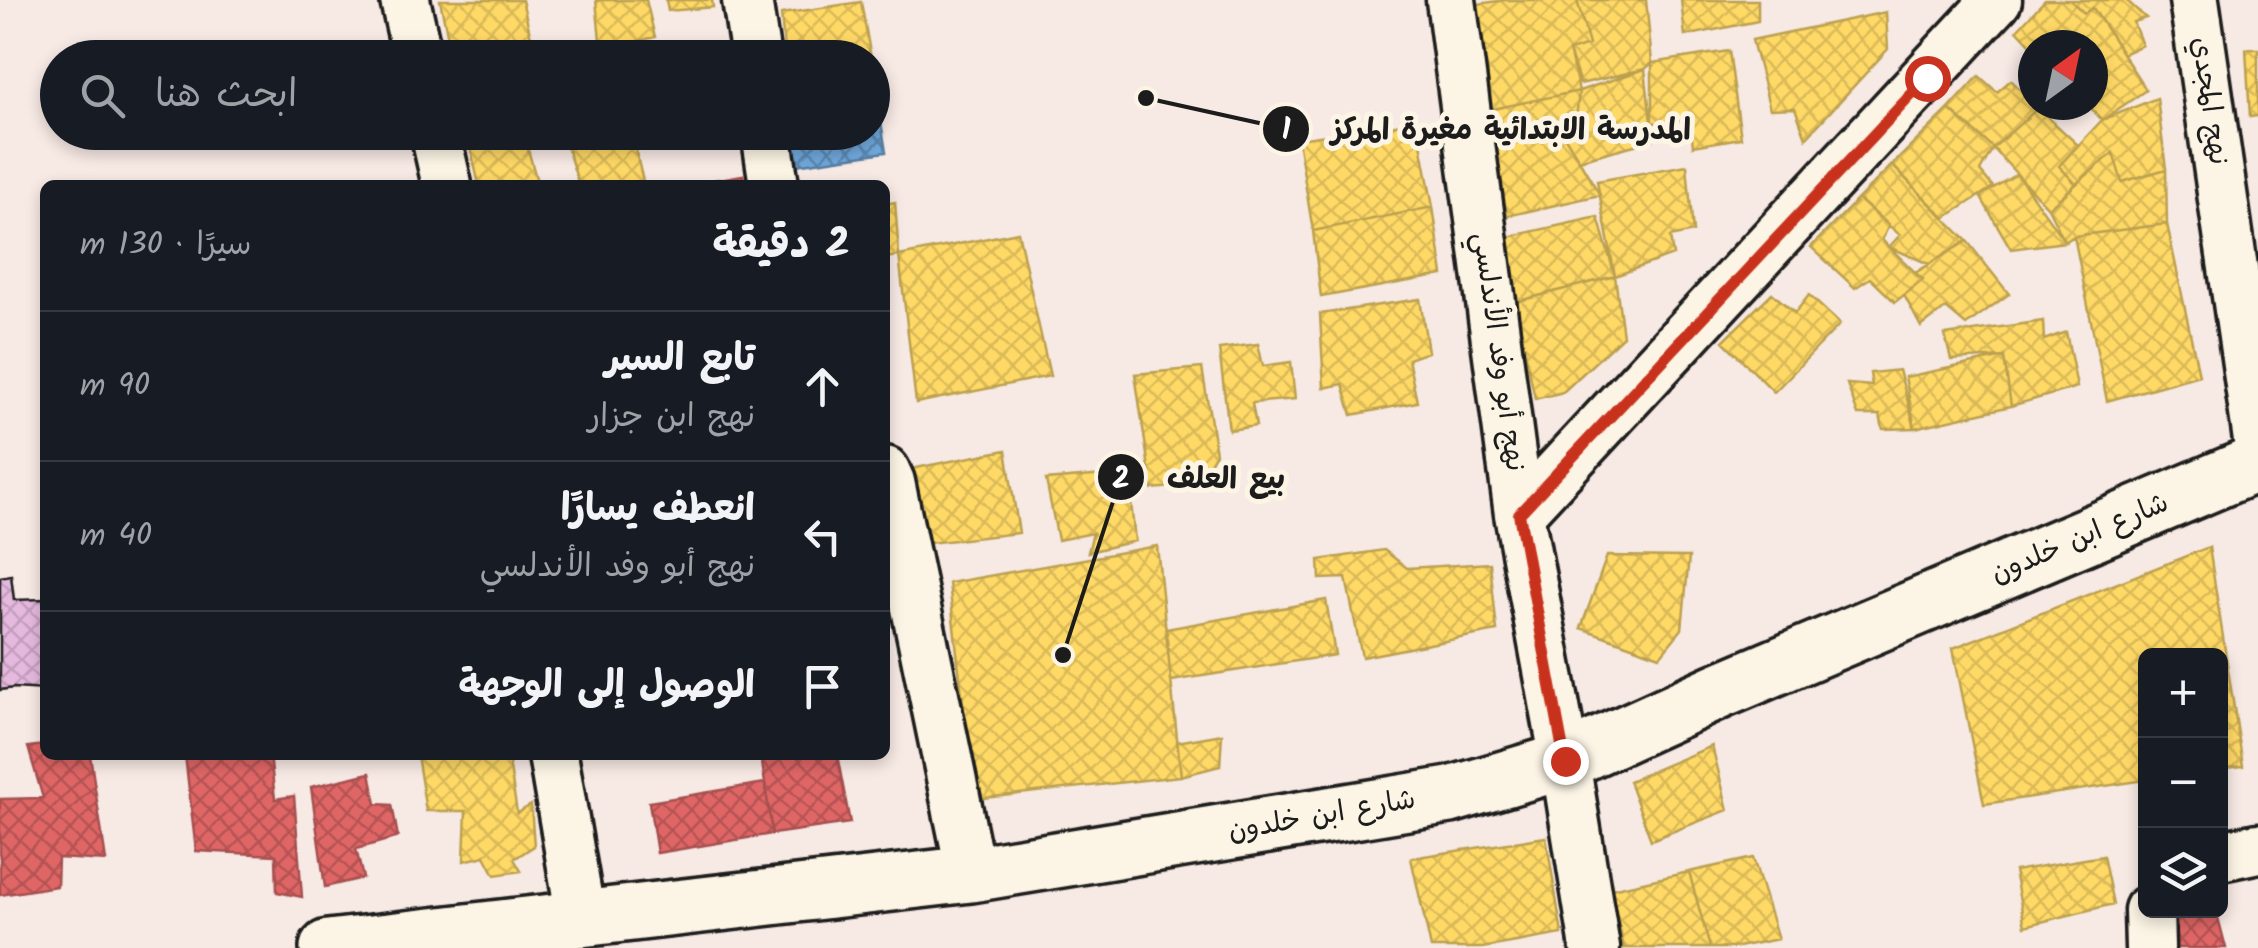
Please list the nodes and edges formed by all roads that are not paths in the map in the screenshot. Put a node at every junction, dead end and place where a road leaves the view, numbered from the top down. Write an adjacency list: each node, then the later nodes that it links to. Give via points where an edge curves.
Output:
1 (406, 0): 6 (street)
2 (748, 0): 7 (street)
3 (1451, 0): 15 (street, نهج أبو وفد الأندلسي)
4 (1997, 0): 15 (street)
5 (2194, 0): 12 (street, نهج المجدي)
6 (414, 40)
7 (754, 40)
8 (439, 150): 10 (street)
9 (769, 150): 11 (street)
10 (446, 180)
11 (773, 180)
12 (2258, 440)
13 (2258, 464): 17 (street, شارع ابن خلدون)
14 (890, 482): 20 (street)
15 (1519, 514): 17 (street, نهج أبو وفد الأندلسي)
16 (553, 760): 22 (street)
17 (1565, 761): 20 (street, شارع ابن خلدون, via 1450,795); 24 (street, نهج أبو وفد الأندلسي)
18 (2258, 848): 19 (street)
19 (2228, 854)
20 (970, 874): 22 (street, شارع ابن خلدون)
21 (2148, 918): 25 (street)
22 (580, 919): 23 (street, شارع ابن خلدون)
23 (328, 948)
24 (1595, 948)
25 (2150, 948)

